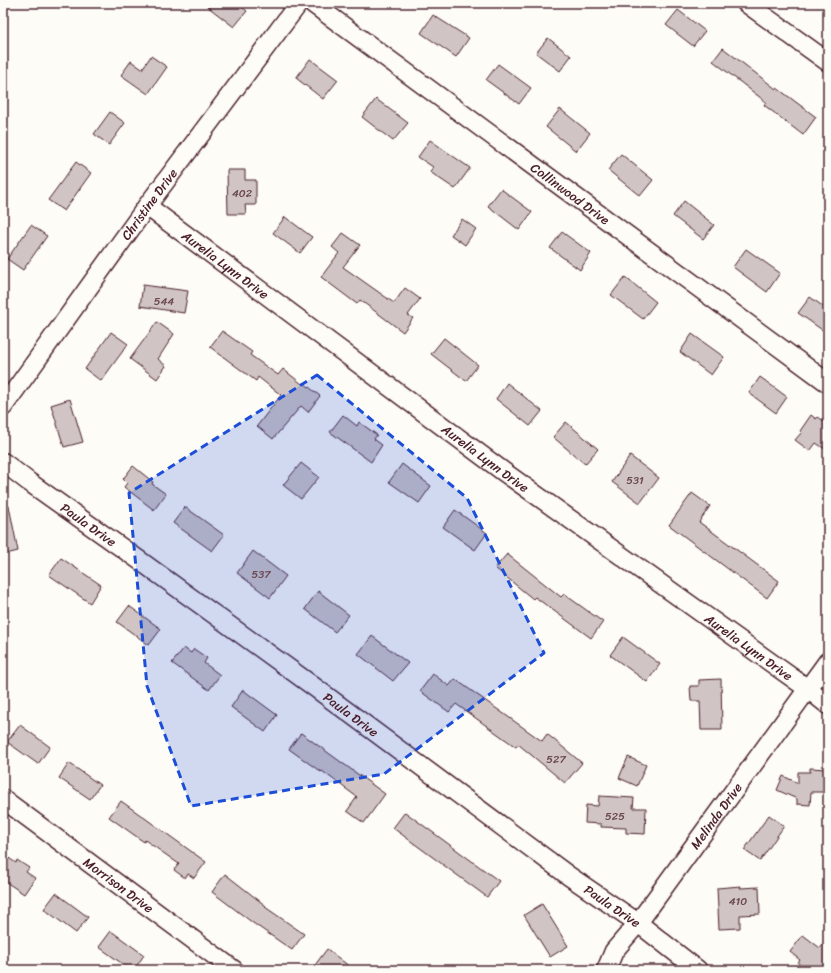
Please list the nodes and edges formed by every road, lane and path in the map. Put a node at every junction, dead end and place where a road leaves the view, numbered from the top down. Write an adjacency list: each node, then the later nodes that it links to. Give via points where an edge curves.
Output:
1 (299, 3): 5 (street, Christine Drive)
2 (312, 3): 6 (street, Collinwood Drive)
3 (746, 3): 4 (street)
4 (828, 62)
5 (147, 206): 7 (street, Christine Drive); 10 (street, Aurelia Lynn Drive, via 504,472)
6 (828, 383)
7 (3, 407)
8 (3, 462): 13 (street, Paula Drive, via 295,673 569,876)
9 (828, 661): 10 (street, Melinda Drive)
10 (808, 689): 11 (street, Aurelia Lynn Drive); 13 (street, Melinda Drive)
11 (828, 705)
12 (3, 799): 14 (street, Morrison Drive)
13 (638, 923): 15 (street, Melinda Drive, via 614,951); 16 (street, Paula Drive)
14 (234, 970)
15 (606, 970)
16 (698, 970)

